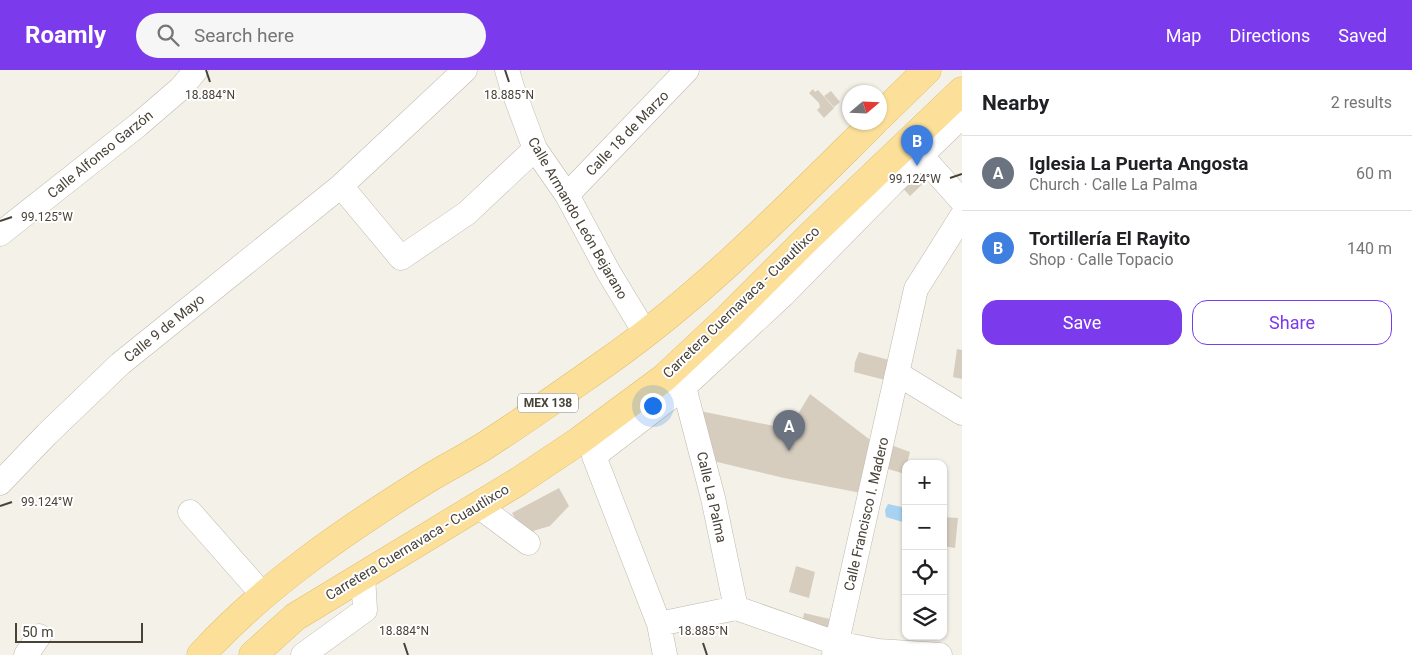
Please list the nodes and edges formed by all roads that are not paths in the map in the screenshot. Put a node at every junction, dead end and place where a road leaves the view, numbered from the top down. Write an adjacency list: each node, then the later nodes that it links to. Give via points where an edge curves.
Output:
1 (196, 70): 16 (street, Calle Alfonso Garzón, via 181,88 138,125)
2 (465, 70): 12 (street, Calle 9 de Mayo)
3 (507, 70): 10 (street, Calle Armando León Bejarano)
4 (687, 70): 13 (street, Calle 18 de Marzo)
5 (927, 70): 7 (main road)
6 (962, 91): 11 (main road, Carretera Cuernavaca - Cuautlixco)
7 (887, 110)
8 (962, 116): 11 (street)
9 (866, 130): 17 (main road, MEX 138, via 699,290)
10 (535, 149): 12 (street, via 467,213 401,258); 13 (street, Calle Armando León Bejarano)
11 (915, 149): 14 (street); 19 (street, via 783,295); 22 (main road, Carretera Cuernavaca - Cuautlixco, via 810,236 664,378 578,441)
12 (341, 186): 21 (street, Calle 9 de Mayo, via 120,364)
13 (567, 195): 17 (street, Calle Armando León Bejarano)
14 (962, 201)
15 (962, 216): 18 (street, Calle Francisco I. Madero, via 916,289)
16 (0, 234)
17 (646, 334): 26 (main road, MEX 138, via 484,446 333,541)
18 (898, 374): 20 (street); 29 (street, Calle Francisco I. Madero)
19 (684, 387): 27 (street, Calle La Palma, via 713,498); 28 (street, via 594,456)
20 (962, 413)
21 (0, 483)
22 (477, 505): 24 (street); 25 (main road, Carretera Cuernavaca - Cuautlixco)
23 (190, 512): 26 (street)
24 (528, 543)
25 (363, 575): 31 (main road, Carretera Cuernavaca - Cuautlixco, via 295,617); 32 (street, via 365,610)
26 (264, 596): 30 (main road, MEX 138)
27 (736, 608): 28 (street); 29 (street)
28 (659, 624): 33 (street)
29 (835, 649): 34 (street)
30 (201, 655)
31 (253, 655)
32 (303, 655)
33 (665, 655)
34 (940, 655)

